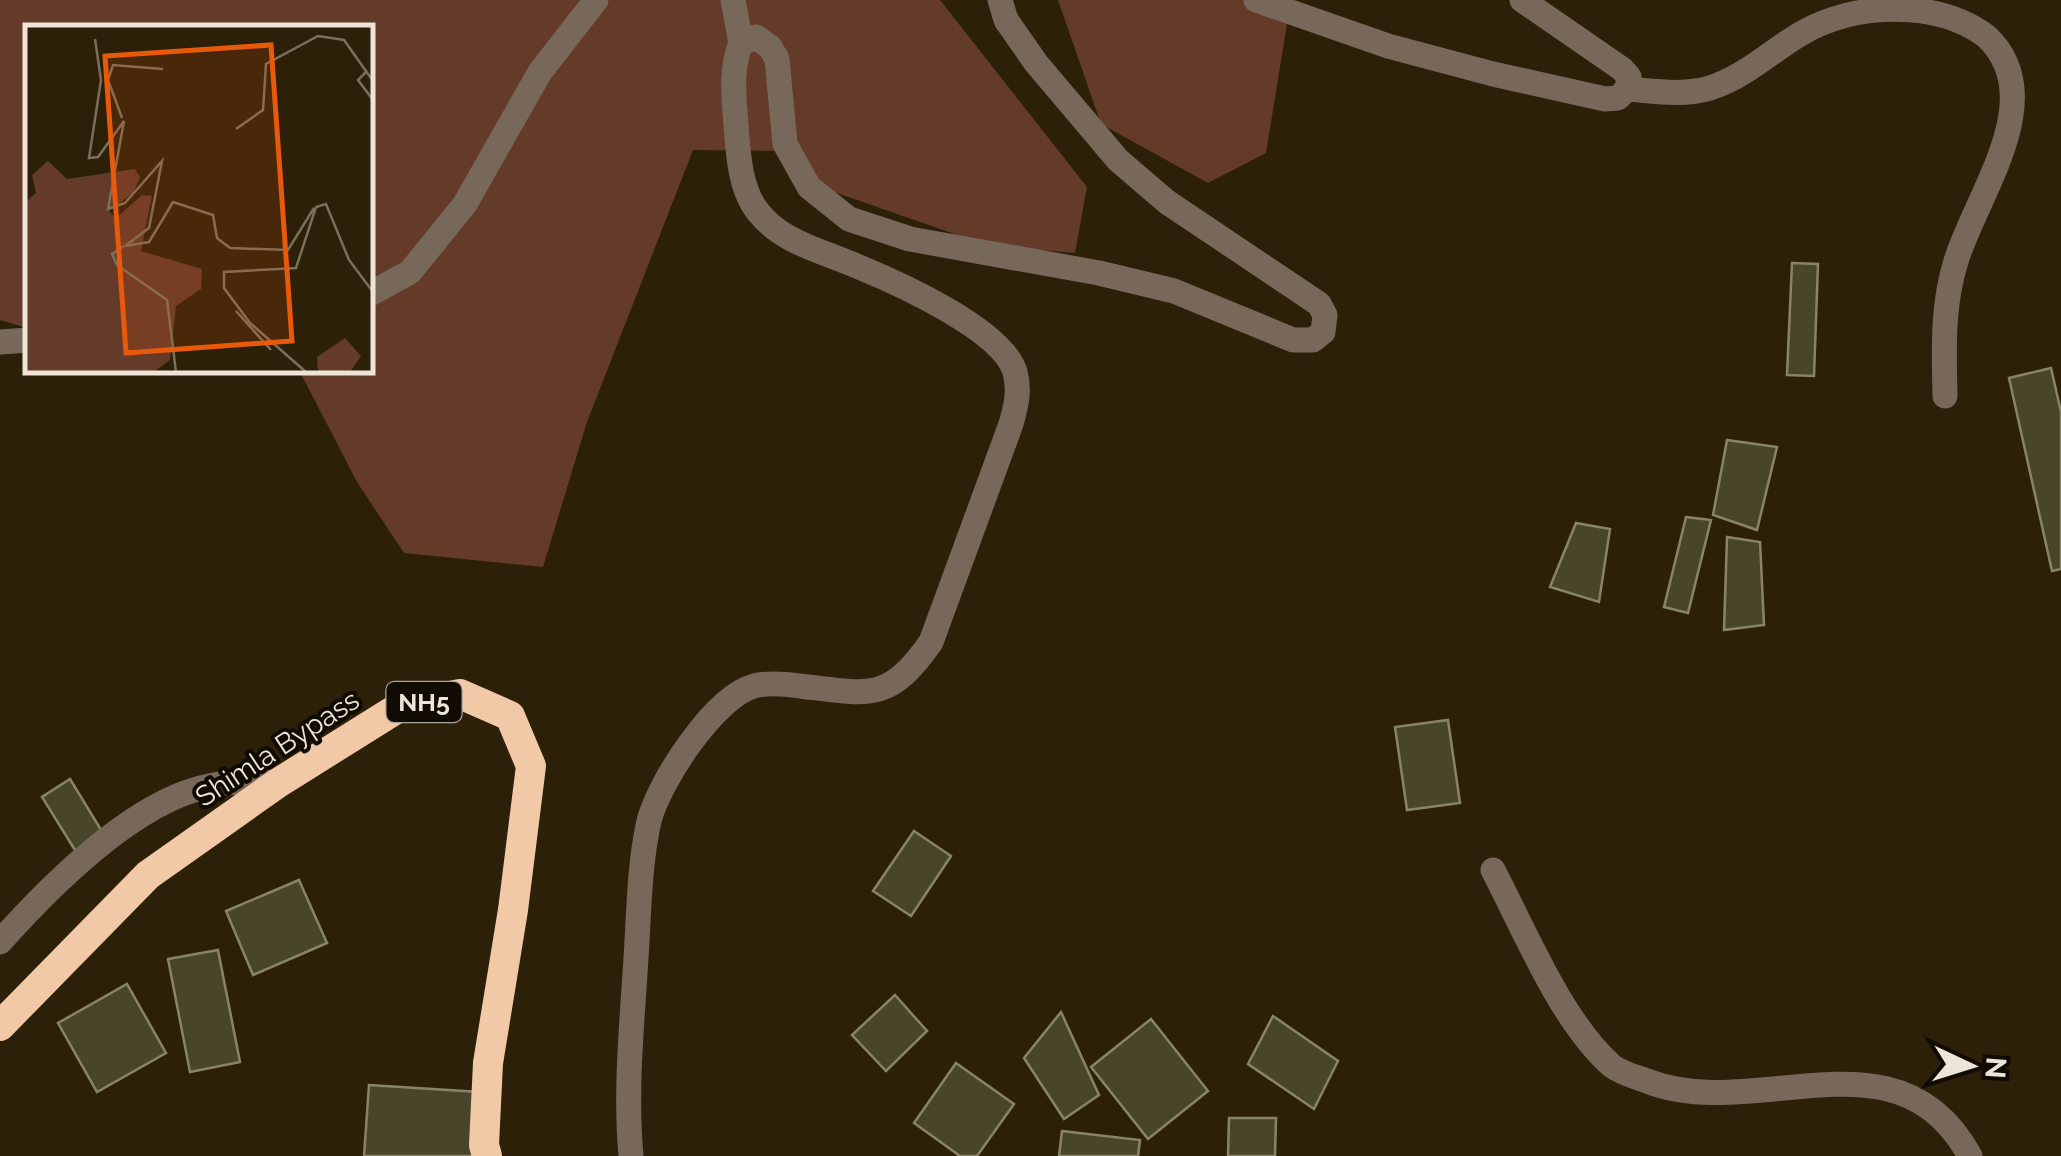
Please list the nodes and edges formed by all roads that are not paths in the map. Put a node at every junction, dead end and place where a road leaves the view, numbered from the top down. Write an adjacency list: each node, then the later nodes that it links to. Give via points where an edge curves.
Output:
1 (596, 0): 8 (street, via 540,72 466,204 410,272)
2 (732, 0): 6 (street)
3 (1000, 0): 6 (street, via 1036,63 1118,160 1166,202 1319,304 1326,315 1322,332 1313,340 1293,340 1174,291 910,239 849,219 808,188 785,144 777,59 770,47 756,37)
4 (1256, 0): 7 (street, via 1493,74 1605,99)
5 (1522, 0): 7 (street, via 1622,68)
6 (742, 42): 17 (street, via 733,63 738,160 755,210 778,234 860,267 1002,348 1018,395 931,642 910,672 888,688 853,692 753,686 707,722 671,772 650,818 641,872 626,1106)
7 (1628, 89): 11 (street, via 1709,88 1802,33 1850,12 1896,5 1971,22 2000,49 2013,88 2010,131 1956,259 1944,314)
8 (372, 293)
9 (25, 340): 10 (street)
10 (0, 342)
11 (1945, 396)
12 (278, 783): 14 (street, via 205,786 160,806 53,885); 15 (highway, Shimla Bypass / NH5, via 148,875); 16 (highway, Shimla Bypass / NH5, via 401,706 460,694 510,716 531,766 488,1063)
13 (1493, 870): 18 (street, via 1577,1028 1615,1068 1661,1086 1712,1093 1854,1082 1896,1089 1934,1111)
14 (0, 942)
15 (0, 1026)
16 (487, 1156)
17 (631, 1156)
18 (1970, 1156)

